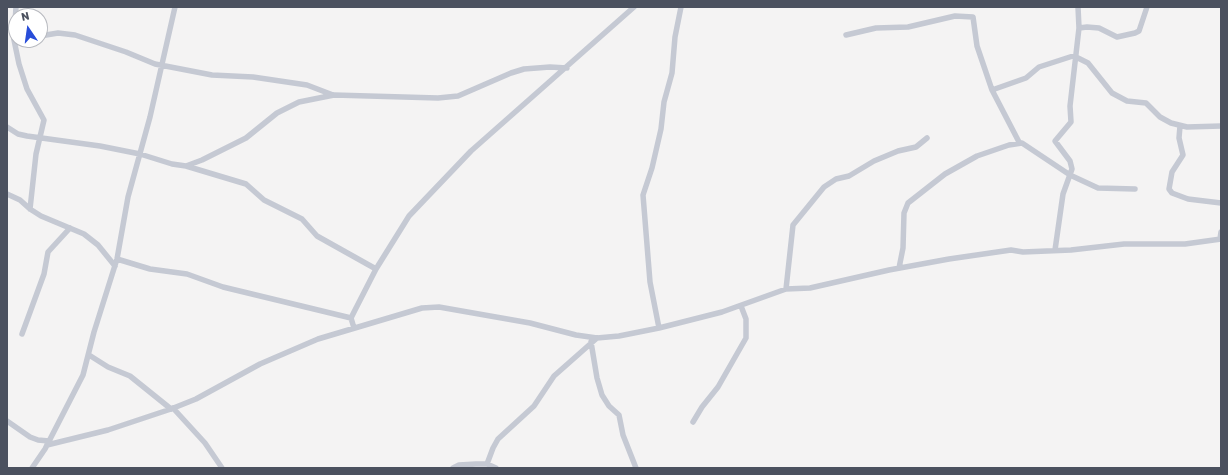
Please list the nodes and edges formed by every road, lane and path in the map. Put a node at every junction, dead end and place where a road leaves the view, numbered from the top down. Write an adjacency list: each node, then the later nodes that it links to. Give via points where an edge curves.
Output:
1 (175, 7): 11 (street)
2 (634, 7): 12 (street)
3 (681, 7): 40 (street, via 661,129 643,194 650,282)
4 (1078, 7): 6 (street)
5 (1147, 7): 6 (street, via 1139,31 1135,33 1117,37 1099,28)
6 (1079, 28): 10 (street)
7 (48, 35): 11 (street, via 58,33 75,36)
8 (846, 35): 13 (street, via 876,28 908,27 955,16 973,17 977,46)
9 (16, 48): 18 (street, via 27,89 44,120)
10 (1076, 56): 13 (street, via 1039,67 1026,78); 15 (street, via 1088,63 1112,93 1122,100 1146,103 1160,117); 23 (street, via 1070,102 1071,122 1055,140 1070,161)
11 (161, 65): 14 (street, via 212,75 253,77 307,85); 21 (street)
12 (567, 68): 14 (street, via 524,69 458,96 438,98); 35 (street, via 471,151 409,216)
13 (992, 90): 20 (street)
14 (334, 95): 22 (street, via 299,102 277,113 246,138)
15 (1180, 126): 16 (street); 26 (street, via 1179,142 1183,155 1172,172 1169,189 1172,193 1188,199)
16 (1221, 126)
17 (7, 128): 18 (street, via 18,134)
18 (40, 137): 21 (street); 27 (street)
19 (927, 138): 36 (street, via 916,147 874,161 824,187 793,225)
20 (1019, 142): 23 (street); 34 (street, via 963,163 913,198 904,213 903,248)
21 (140, 154): 22 (street); 32 (street, via 128,197)
22 (186, 166): 35 (street, via 246,184 264,200 302,219 317,236)
23 (1070, 175): 24 (street, via 1098,188); 31 (street, via 1063,194)
24 (1135, 189)
25 (7, 194): 27 (street, via 20,200)
26 (1221, 203)
27 (30, 209): 28 (street)
28 (70, 228): 33 (street, via 84,234 98,245); 41 (street, via 48,252 39,288)
29 (1221, 232): 30 (street)
30 (1220, 239): 31 (street, via 1181,244 1124,244)
31 (1054, 250): 34 (street, via 1011,250)
32 (117, 260): 33 (street); 38 (street, via 150,269 187,274 224,287)
33 (115, 266): 44 (street)
34 (899, 268): 36 (street, via 810,288)
35 (376, 270): 38 (street)
36 (786, 289): 37 (street)
37 (741, 306): 40 (street); 47 (street, via 746,319 746,338)
38 (352, 318): 39 (street)
39 (354, 328): 42 (street, via 430,307 530,323); 45 (street, via 318,339 260,364 196,399)
40 (659, 328): 42 (street)
41 (22, 334)
42 (597, 338): 43 (street)
43 (591, 342): 49 (street, via 554,376 541,398 498,439); 54 (street, via 602,395 619,415 623,435)
44 (89, 355): 45 (street, via 108,367 130,376); 48 (street, via 83,375)
45 (172, 408): 48 (street, via 108,430); 51 (street, via 205,443)
46 (7, 421): 48 (street, via 30,437)
47 (693, 422)
48 (48, 443): 50 (street)
49 (487, 464): 52 (street, via 466,464); 53 (street)
50 (32, 468)
51 (222, 468)
52 (453, 468)
53 (496, 468)
54 (636, 468)

